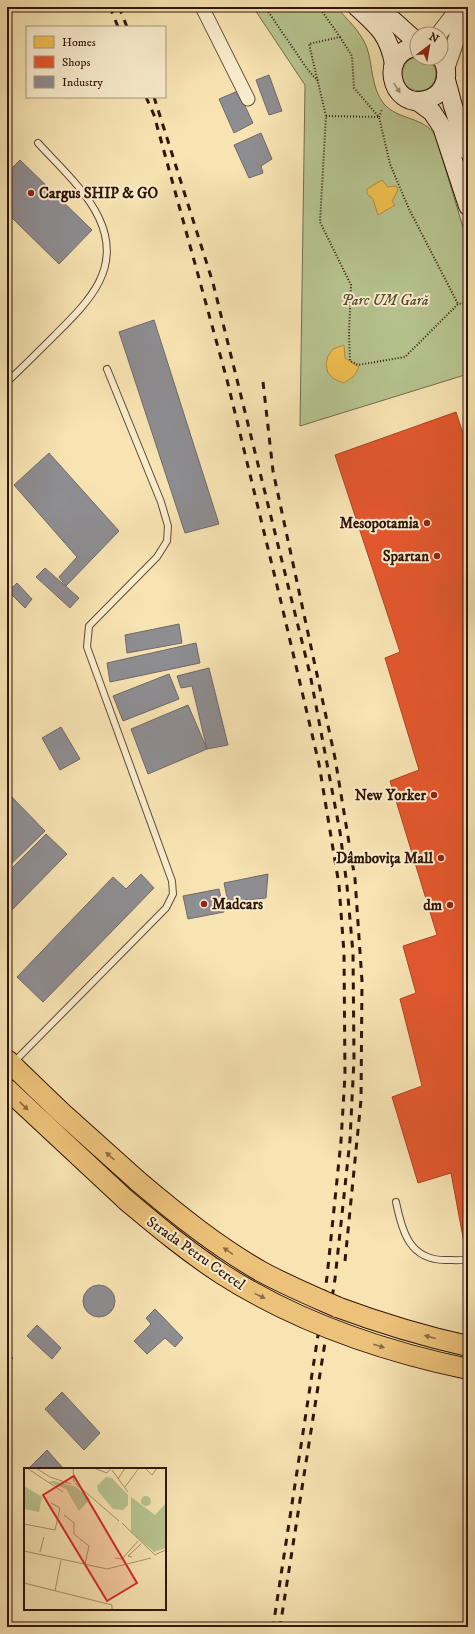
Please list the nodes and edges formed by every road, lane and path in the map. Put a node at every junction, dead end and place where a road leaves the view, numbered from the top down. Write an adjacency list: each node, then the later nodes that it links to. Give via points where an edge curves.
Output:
1 (202, 7): 15 (street)
2 (265, 7): 14 (path)
3 (319, 7): 10 (path)
4 (357, 7): 12 (main road, via 388,42)
5 (378, 7): 9 (main road)
6 (460, 7): 8 (street)
7 (466, 22): 13 (street)
8 (445, 26)
9 (409, 35)
10 (340, 37): 14 (path, via 310,44); 19 (path, via 352,56 354,88)
11 (409, 49): 12 (main road, via 401,53)
12 (394, 64): 16 (main road, one-way to 16, via 392,78 398,91)
13 (444, 69): 16 (main road, via 443,87 432,98); 21 (main road)
14 (318, 81): 18 (path)
15 (248, 99)
16 (417, 101): 22 (main road, via 432,112 442,127)
17 (382, 109): 19 (path)
18 (326, 116): 19 (path); 24 (path, via 320,222 351,285 350,361 358,365 406,357)
19 (379, 117): 24 (path, via 390,164 409,209)
20 (38, 143): 26 (lane, via 85,195 99,218 106,251 104,269 95,292 81,309)
21 (468, 151)
22 (468, 206)
23 (468, 303): 24 (path)
24 (458, 304)
25 (107, 369): 27 (lane, via 161,502 168,526 167,541 157,557 89,626 87,647 172,881 173,894 166,908)
26 (7, 382)
27 (9, 1063): 31 (main road, one-way to 27, bridge, via 380,1323 301,1292 262,1272 202,1233 139,1182)
28 (7, 1090): 32 (main road, Strada Petru Cercel, one-way to 32, bridge, via 161,1230 222,1274 297,1314 341,1333 377,1346)
29 (396, 1202): 30 (lane, via 405,1237 413,1248 424,1256 440,1260)
30 (468, 1259)
31 (468, 1346)
32 (468, 1369)

